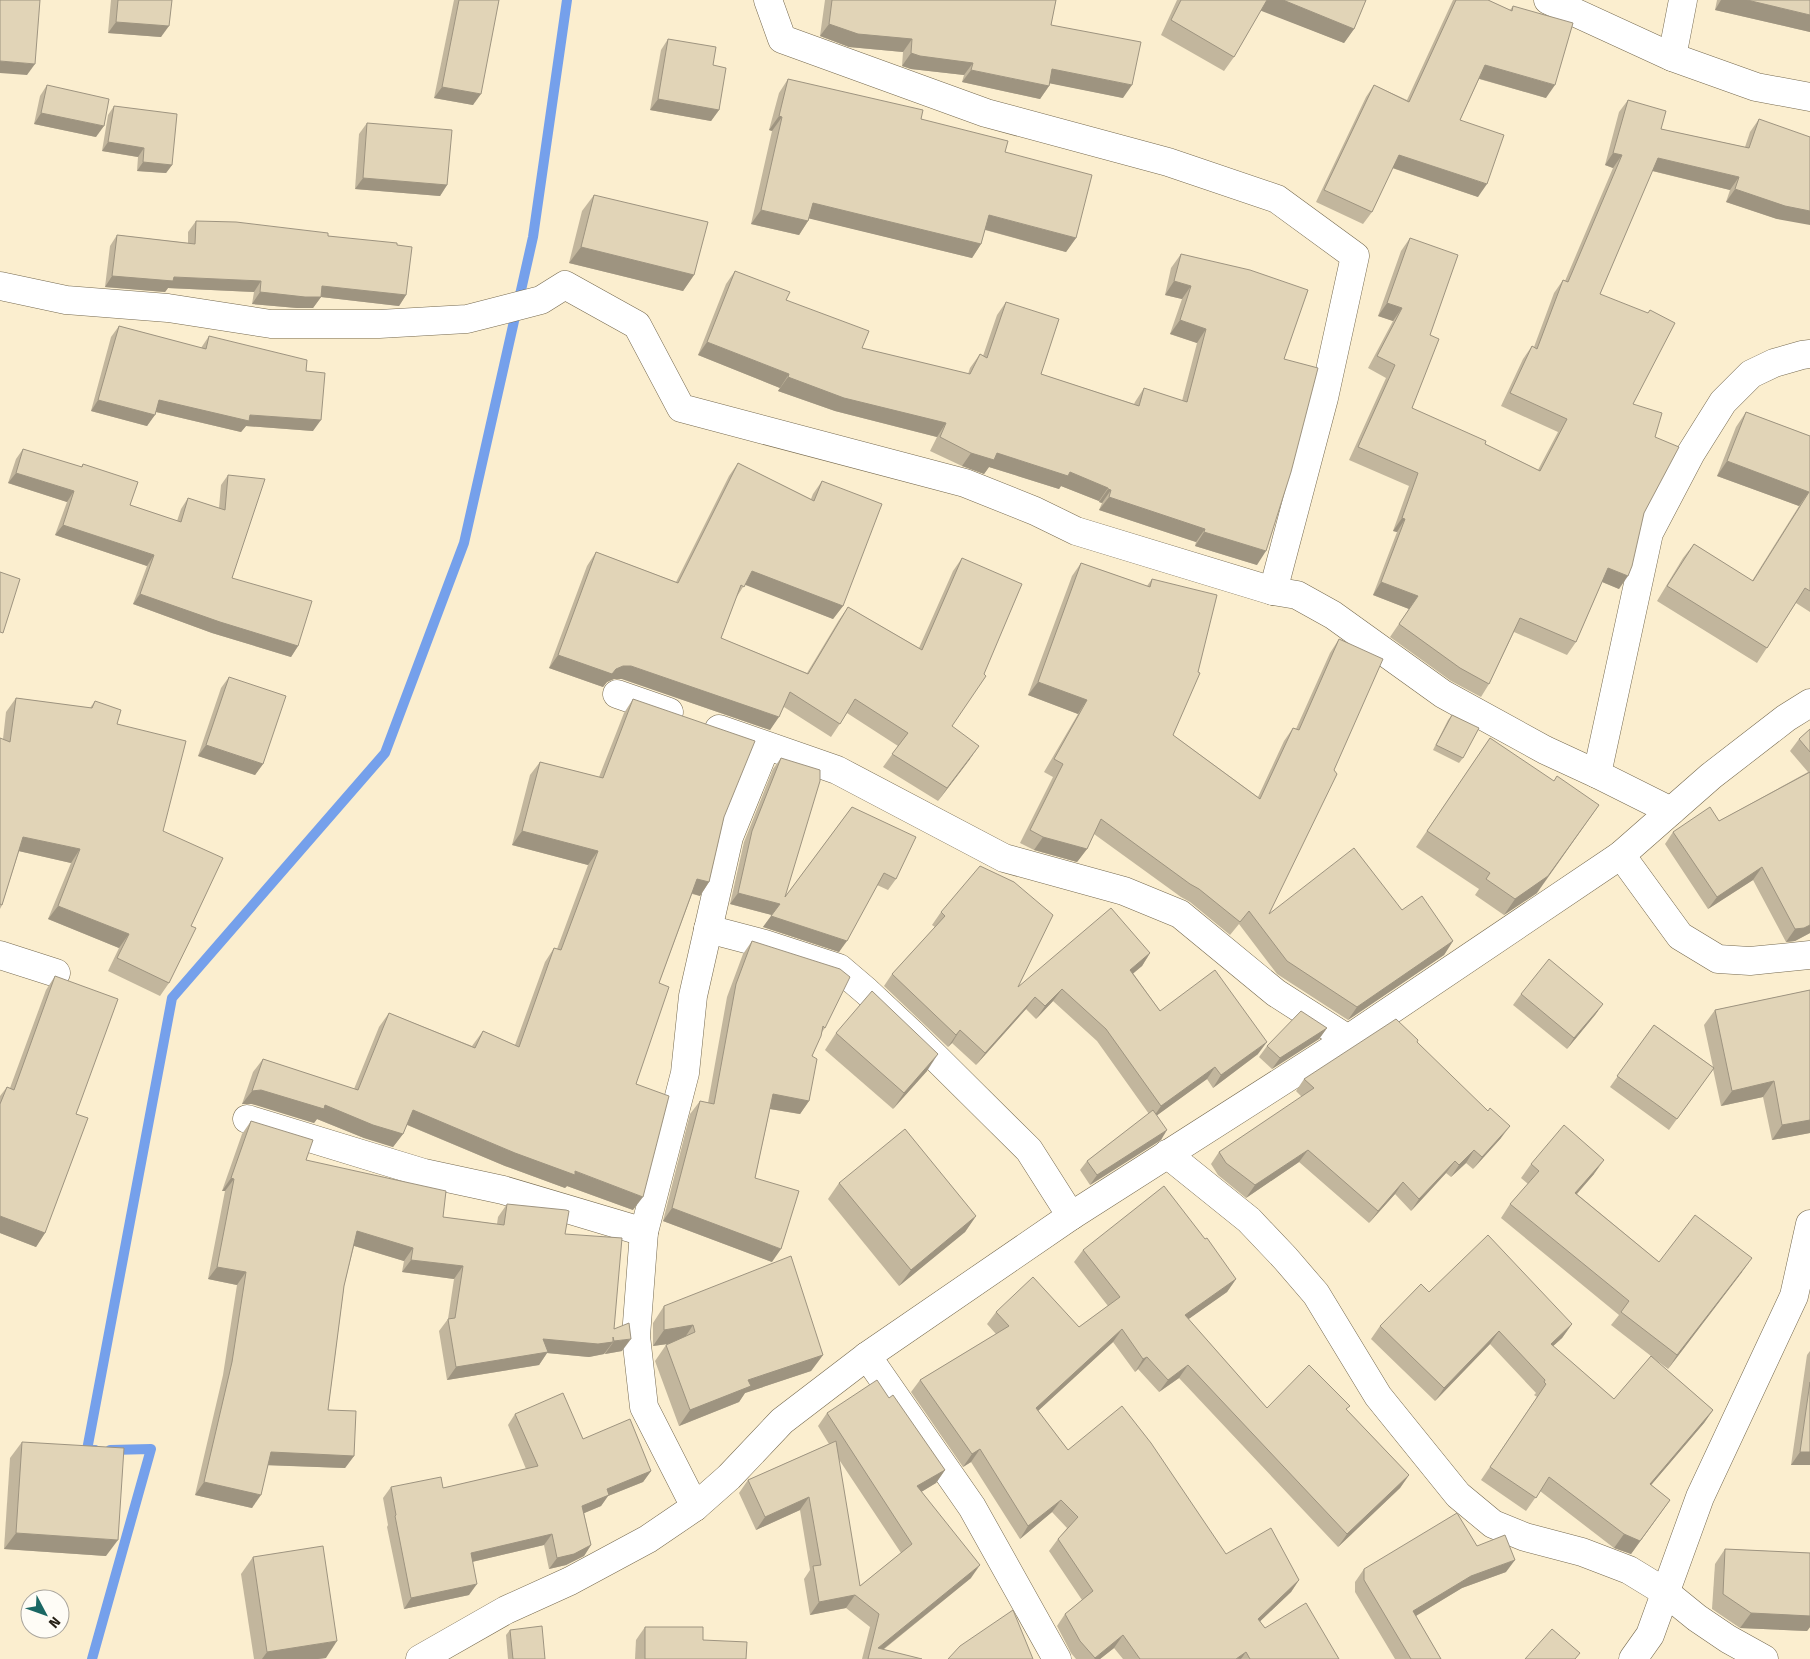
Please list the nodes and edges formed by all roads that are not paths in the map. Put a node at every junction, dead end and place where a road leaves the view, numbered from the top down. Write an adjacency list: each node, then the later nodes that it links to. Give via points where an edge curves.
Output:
1 (768, 0): 8 (street, via 782,39 986,113 1168,162 1277,199 1354,256 1324,398)
2 (1548, 0): 4 (street)
3 (1683, 0): 4 (street)
4 (1672, 57): 5 (street, via 1756,87)
5 (1810, 96)
6 (0, 286): 8 (street, via 66,300 168,308 272,324 379,324 468,319 540,300 565,285 637,326 681,408 965,483 1076,531)
7 (1810, 354): 12 (street, via 1774,363 1750,374 1723,402 1648,533)
8 (1273, 591): 12 (street, via 1297,595 1333,615 1443,694 1545,750)
9 (617, 694): 11 (street)
10 (1810, 703): 13 (street, via 1711,776)
11 (766, 746): 15 (street, via 729,837); 19 (street, via 838,770 1004,858 1124,891 1180,914 1276,993)
12 (1597, 774): 13 (street)
13 (1671, 811): 14 (street)
14 (1621, 855): 17 (street, via 1680,936 1718,959 1750,961); 19 (street)
15 (708, 929): 22 (street, via 839,968 912,1034 1030,1150); 24 (street, via 693,996 685,1073)
16 (0, 955): 18 (street)
17 (1810, 955)
18 (56, 973)
19 (1348, 1039): 21 (street)
20 (247, 1119): 24 (street, via 424,1173 503,1190)
21 (1166, 1154): 22 (street); 28 (street, via 1249,1220 1316,1294 1378,1396 1458,1496 1493,1524 1629,1570)
22 (1071, 1216): 26 (street)
23 (1810, 1224): 25 (street)
24 (644, 1232): 27 (street, via 636,1336 644,1407)
25 (1802, 1296): 28 (street, via 1700,1497)
26 (867, 1356): 27 (street, via 782,1421 729,1477); 30 (street, via 972,1508)
27 (695, 1507): 29 (street, via 648,1539 570,1581 506,1610)
28 (1665, 1592): 31 (street, via 1650,1635); 32 (street, via 1728,1640)
29 (420, 1659)
30 (1057, 1659)
31 (1633, 1659)
32 (1764, 1659)

